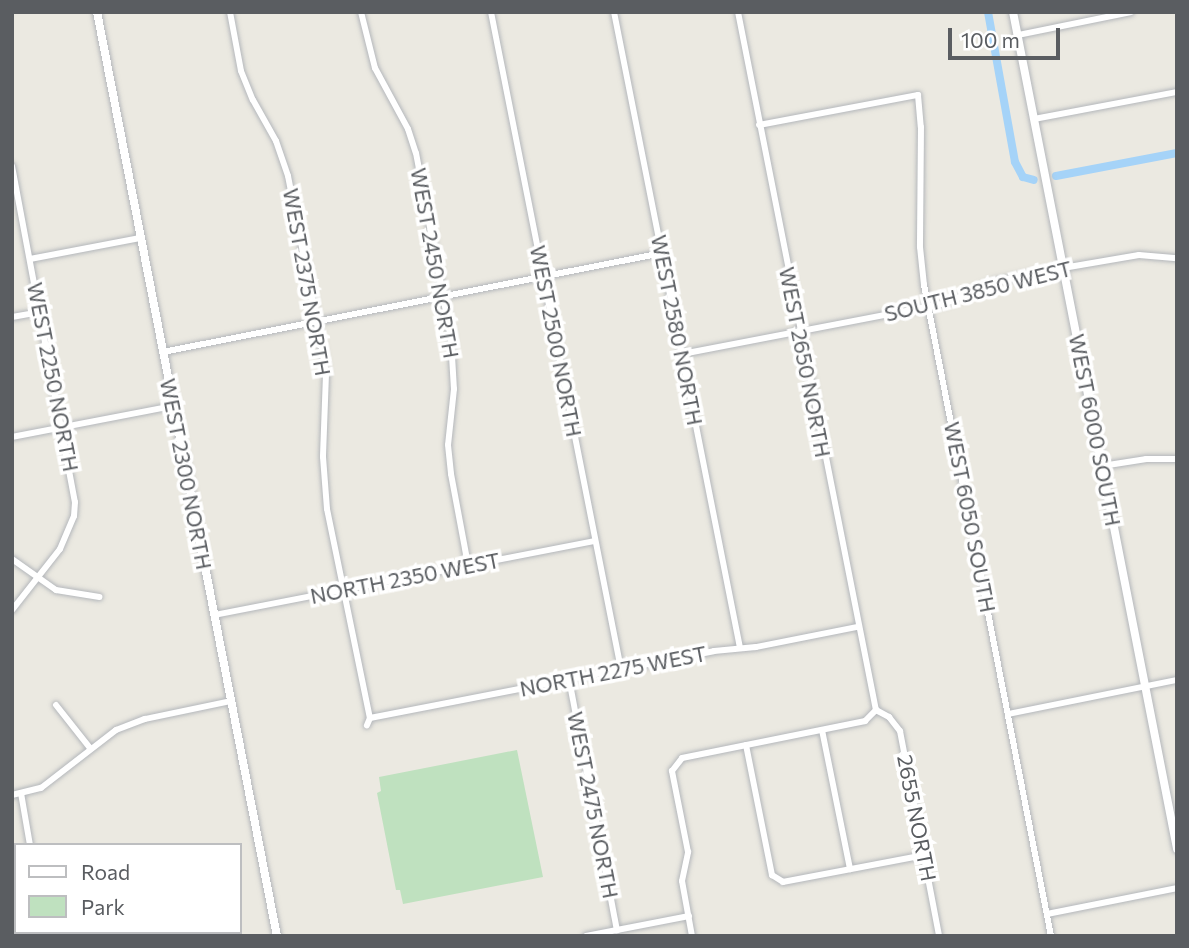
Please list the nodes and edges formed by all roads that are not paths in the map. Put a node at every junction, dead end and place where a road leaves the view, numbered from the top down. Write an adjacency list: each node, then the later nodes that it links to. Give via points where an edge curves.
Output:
1 (97, 12): 14 (street, WEST 2300 NORTH)
2 (230, 12): 24 (street, WEST 2375 NORTH, via 241,71 288,176)
3 (361, 12): 20 (street, WEST 2450 NORTH, via 375,68 408,128 416,153)
4 (491, 12): 19 (street, WEST 2500 NORTH)
5 (614, 12): 15 (street, WEST 2580 NORTH)
6 (738, 12): 12 (street, WEST 2650 NORTH)
7 (1013, 12): 9 (street, WEST 6000 SOUTH)
8 (1131, 12): 9 (street)
9 (1018, 35): 11 (street, WEST 6000 SOUTH)
10 (1177, 92): 11 (street)
11 (1034, 119): 18 (street, WEST 6000 SOUTH)
12 (759, 124): 21 (street, WEST 6050 SOUTH, via 918,95 920,247); 25 (street, WEST 2650 NORTH)
13 (12, 166): 17 (street, WEST 2250 NORTH)
14 (140, 238): 17 (street); 26 (street, WEST 2300 NORTH)
15 (662, 253): 19 (street); 27 (street, WEST 2580 NORTH)
16 (1177, 258): 18 (street, SOUTH 3850 WEST, via 1139,256)
17 (30, 259): 22 (street, WEST 2250 NORTH)
18 (1063, 268): 21 (street, SOUTH 3850 WEST, via 994,282); 32 (street, WEST 6000 SOUTH)
19 (544, 278): 20 (street); 33 (street, WEST 2500 NORTH)
20 (444, 297): 24 (street); 35 (street, WEST 2450 NORTH, via 454,364 448,445)
21 (929, 306): 25 (street, SOUTH 3850 WEST); 50 (street, WEST 6050 SOUTH)
22 (40, 312): 23 (street); 29 (street, WEST 2250 NORTH)
23 (12, 317)
24 (317, 322): 26 (street); 37 (street, WEST 2375 NORTH, via 326,374 324,482)
25 (799, 331): 27 (street, SOUTH 3850 WEST); 41 (street, WEST 2650 NORTH)
26 (163, 352): 28 (street, WEST 2300 NORTH)
27 (682, 354): 42 (street, WEST 2580 NORTH)
28 (173, 405): 29 (street); 40 (street, WEST 2300 NORTH)
29 (63, 427): 30 (street); 36 (street, WEST 2250 NORTH, via 74,516 60,549)
30 (12, 437)
31 (1177, 459): 32 (street, via 1146,458)
32 (1102, 466): 46 (street, WEST 6000 SOUTH)
33 (595, 541): 35 (street, NORTH 2350 WEST); 43 (street, WEST 2500 NORTH)
34 (12, 559): 36 (street)
35 (468, 565): 37 (street, NORTH 2350 WEST)
36 (37, 579): 38 (street, via 56,590); 39 (street, WEST 2250 NORTH)
37 (343, 590): 40 (street, NORTH 2350 WEST); 51 (street, WEST 2375 NORTH)
38 (99, 597)
39 (12, 610)
40 (214, 615): 47 (street, WEST 2300 NORTH)
41 (857, 627): 42 (street, NORTH 2275 WEST); 49 (street, WEST 2650 NORTH)
42 (740, 648): 43 (street, NORTH 2275 WEST)
43 (621, 669): 44 (street, NORTH 2275 WEST)
44 (569, 679): 51 (street, NORTH 2275 WEST); 64 (street, WEST 2475 NORTH)
45 (1177, 680): 46 (street)
46 (1145, 685): 50 (street); 58 (street, WEST 6000 SOUTH)
47 (231, 701): 54 (street, via 144,719 116,730); 65 (street, WEST 2300 NORTH)
48 (56, 705): 54 (street)
49 (876, 710): 52 (street, via 865,722); 59 (street, 2655 NORTH, via 900,731)
50 (1008, 714): 62 (street, WEST 6050 SOUTH)
51 (368, 722)
52 (822, 730): 53 (street); 60 (street)
53 (746, 746): 60 (street, via 772,875 783,882); 63 (street, via 682,758 672,771 688,852 682,881)
54 (90, 748): 55 (street, via 63,774 41,788)
55 (21, 793): 56 (street); 57 (street)
56 (12, 795)
57 (30, 843)
58 (1177, 849)
59 (924, 855): 60 (street); 68 (street, 2655 NORTH)
60 (850, 869)
61 (1177, 888): 62 (street)
62 (1047, 914): 69 (street, WEST 6050 SOUTH)
63 (689, 916): 64 (street); 67 (street)
64 (617, 930): 66 (street)
65 (276, 936)
66 (586, 936)
67 (692, 936)
68 (939, 936)
69 (1051, 936)

